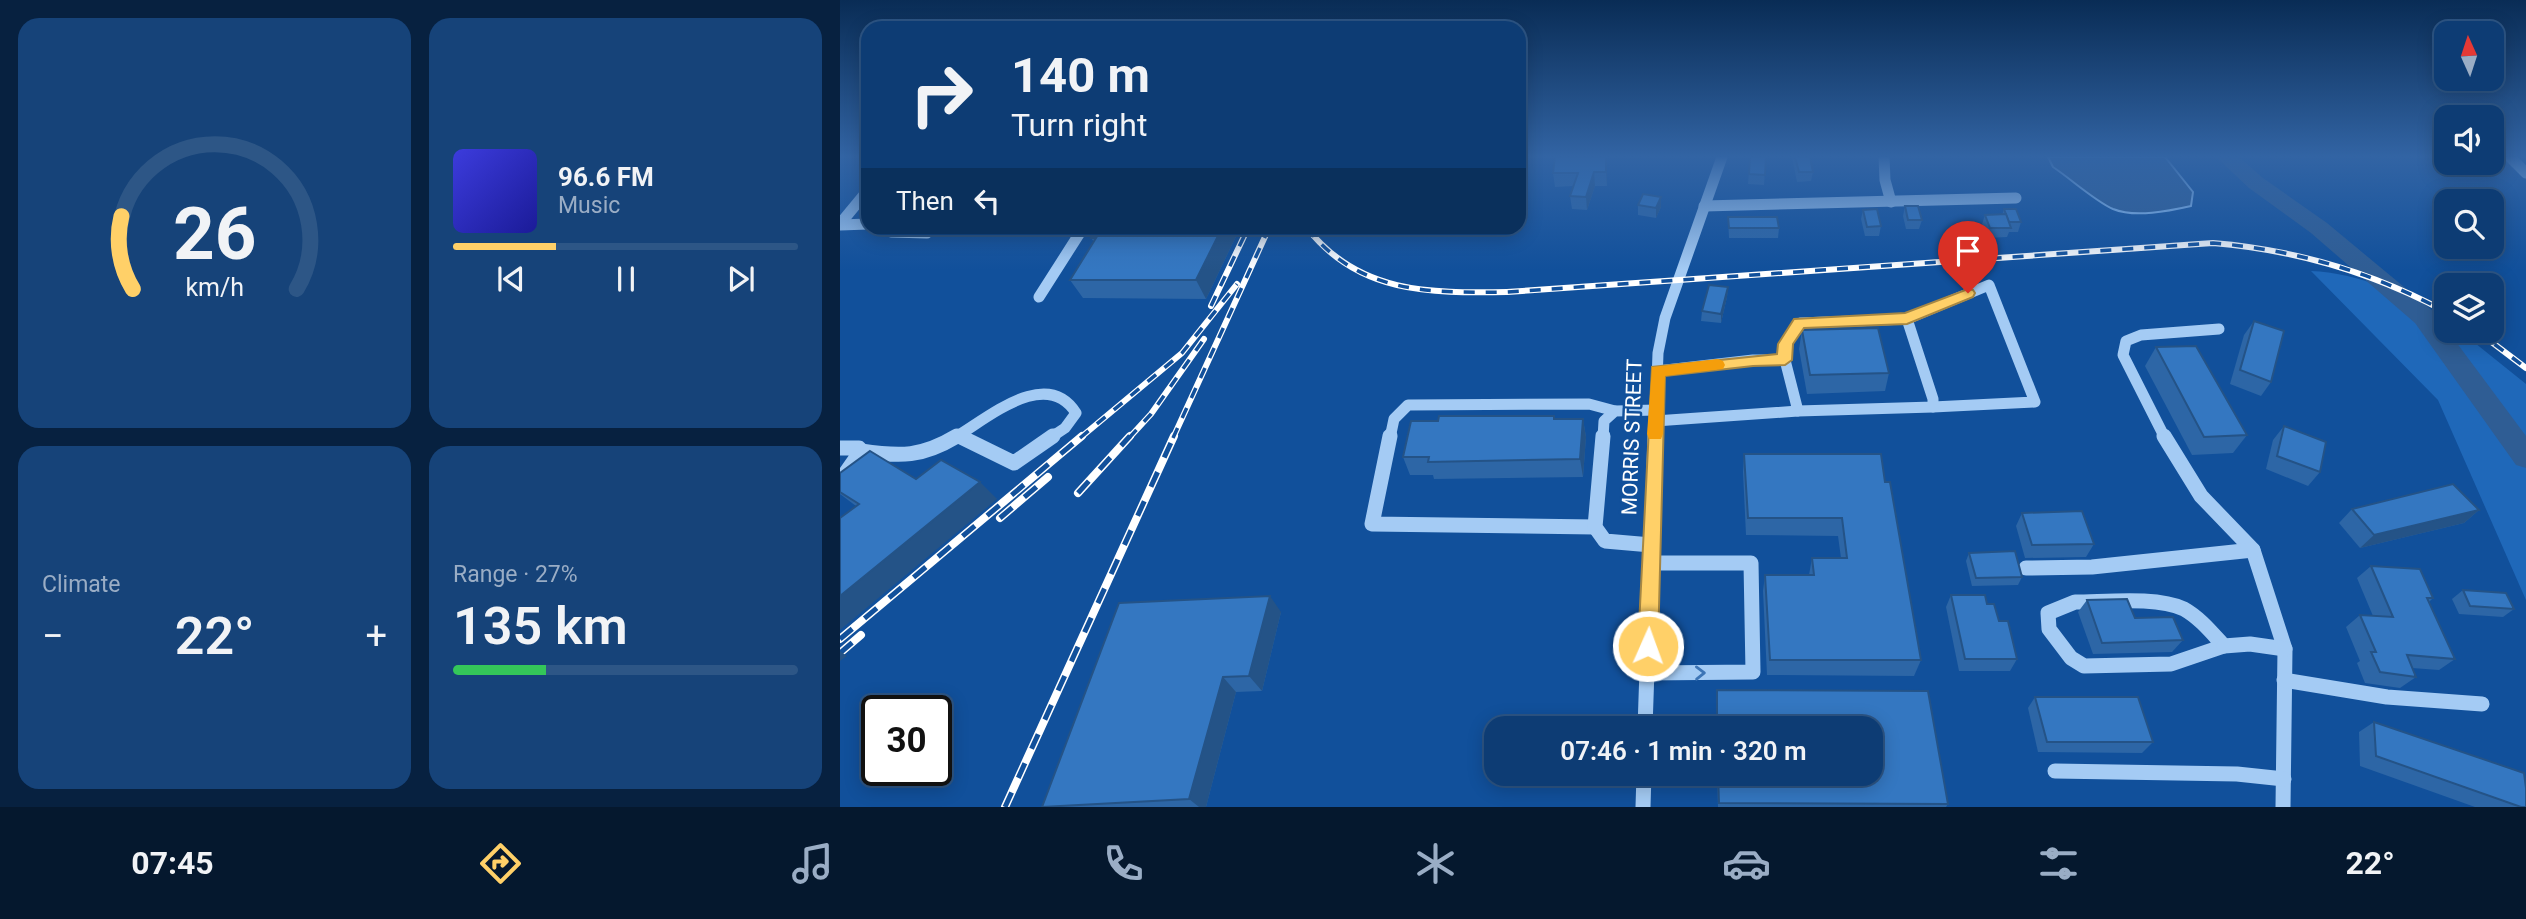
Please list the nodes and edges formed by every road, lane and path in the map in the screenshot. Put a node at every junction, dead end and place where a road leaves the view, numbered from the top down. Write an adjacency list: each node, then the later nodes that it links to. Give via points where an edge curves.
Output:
1 (1708, 195): 6 (street, MORRIS STREET)
2 (1889, 195): 5 (street)
3 (2016, 198): 5 (street)
4 (861, 199): 8 (street)
5 (1891, 202): 6 (street)
6 (1704, 206): 14 (street, MORRIS STREET, via 1665,318)
7 (861, 224): 8 (street)
8 (840, 225)
9 (1079, 235): 10 (street)
10 (1039, 297)
11 (1907, 318): 13 (street, via 1800,323 1786,344); 15 (street); 15 (street, via 1989,285 2035,402)
12 (2219, 329): 25 (street, via 2141,335 2126,341 2123,355 2194,486)
13 (1785, 360): 14 (street); 17 (street)
14 (1657, 371): 18 (street, MORRIS STREET)
15 (1933, 407): 17 (street)
16 (1615, 411): 18 (street); 23 (street, via 1604,421); 23 (street, via 1589,404 1408,405 1394,419 1372,524)
17 (1798, 411): 18 (street)
18 (1656, 415): 24 (street, MORRIS STREET)
19 (961, 437): 19 (street, via 1031,395 1052,393 1068,400 1076,413 1065,428 1014,463); 21 (street, via 904,456)
20 (840, 448): 21 (street)
21 (861, 451): 22 (street)
22 (840, 481)
23 (1595, 527): 24 (street, via 1605,541)
24 (1651, 545): 26 (street, MORRIS STREET)
25 (2253, 550): 27 (street, via 2092,567); 29 (street)
26 (1651, 563): 30 (street, MORRIS STREET); 30 (street, one-way to 26, via 1753,672 1751,563)
27 (2026, 568)
28 (2224, 646): 28 (street, via 2171,664 2084,666 2071,658 2049,629 2048,613 2075,602 2162,603 2183,609); 29 (street)
29 (2285, 649): 31 (street)
30 (1647, 673): 33 (street, MORRIS STREET)
31 (2284, 680): 32 (street); 35 (street)
32 (2482, 704)
33 (1645, 716)
34 (2054, 771): 35 (street)
35 (2284, 779): 38 (street)
36 (1644, 786): 37 (street)
37 (1643, 807)
38 (2283, 807)

